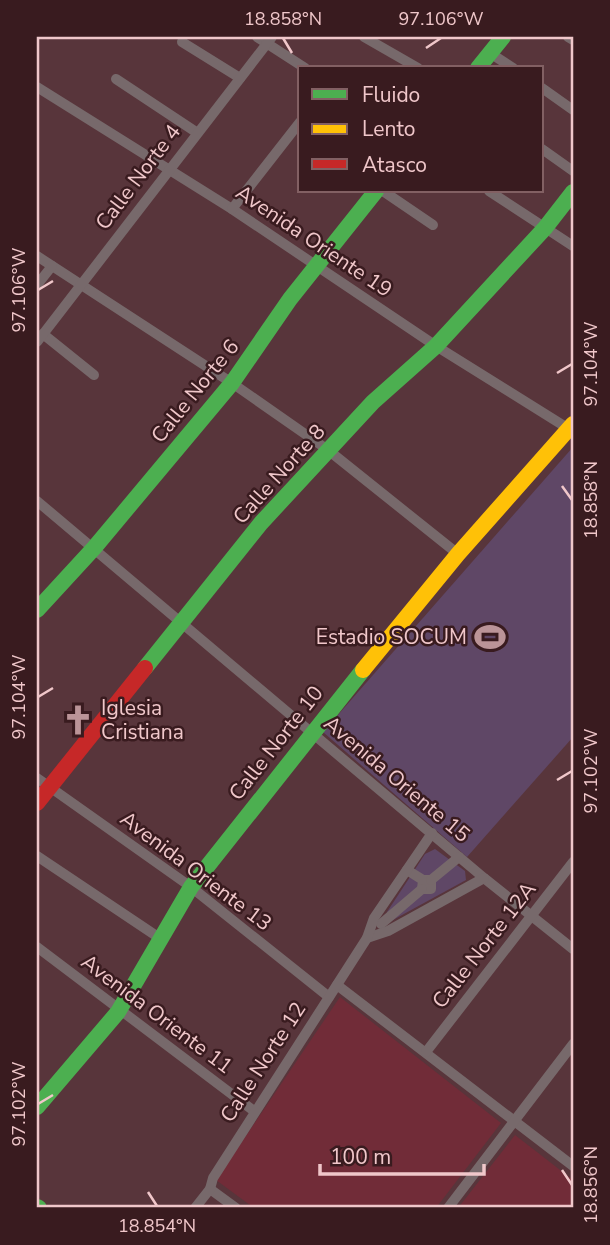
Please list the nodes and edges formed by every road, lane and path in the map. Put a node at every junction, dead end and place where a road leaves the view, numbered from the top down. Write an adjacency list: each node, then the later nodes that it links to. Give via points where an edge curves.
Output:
1 (364, 37): 9 (street)
2 (503, 37): 7 (street)
3 (568, 37): 5 (street)
4 (265, 39): 8 (street); 12 (street, Calle Norte 4)
5 (573, 40)
6 (182, 42): 12 (street)
7 (490, 53): 10 (street); 11 (street)
8 (302, 66)
9 (415, 66)
10 (480, 66)
11 (510, 66)
12 (240, 78): 18 (street, Calle Norte 4)
13 (116, 79): 18 (street)
14 (37, 87): 20 (street, Avenida Oriente 19)
15 (544, 89): 16 (street)
16 (573, 110)
17 (298, 125): 26 (street)
18 (196, 132): 20 (street, Calle Norte 4)
19 (544, 150): 21 (street)
20 (169, 170): 26 (street, Avenida Oriente 19); 33 (street, Calle Norte 4)
21 (573, 171)
22 (375, 192): 31 (street, Calle Norte 6)
23 (384, 192): 27 (street)
24 (491, 192): 28 (street)
25 (573, 192): 28 (street, Calle Norte 8)
26 (232, 209): 31 (street, Avenida Oriente 19)
27 (433, 225)
28 (545, 228): 29 (street); 36 (street, Calle Norte 8)
29 (573, 246)
30 (37, 256): 32 (street)
31 (316, 265): 36 (street, Avenida Oriente 19); 38 (street, Calle Norte 6)
32 (52, 266): 33 (street); 34 (street)
33 (80, 283): 35 (street, Calle Norte 4); 38 (street)
34 (37, 285)
35 (40, 338): 37 (street)
36 (436, 346): 39 (street, Avenida Oriente 19); 40 (street, Calle Norte 8)
37 (94, 375)
38 (232, 383): 40 (street); 42 (street, Calle Norte 6)
39 (571, 427): 43 (street, Calle Norte 10)
40 (328, 450): 43 (street); 45 (street, Calle Norte 8, via 261,523)
41 (37, 501): 42 (street, Avenida Oriente 15)
42 (94, 548): 44 (street, Calle Norte 6); 45 (street, Avenida Oriente 15)
43 (458, 554): 46 (street, Calle Norte 10)
44 (37, 610)
45 (183, 624): 46 (street, Avenida Oriente 15); 47 (street, Calle Norte 8)
46 (312, 731): 49 (street, Avenida Oriente 15); 56 (street, Calle Norte 10)
47 (43, 783): 48 (street, Calle Norte 8); 56 (street, Avenida Oriente 13)
48 (37, 803)
49 (432, 833): 51 (street, Avenida Oriente 15); 53 (street, Calle Norte 12)
50 (37, 856): 61 (street)
51 (459, 857): 54 (street, Avenida Oriente 15); 55 (street)
52 (573, 862): 58 (street, Calle Norte 12A)
53 (407, 870): 55 (street); 59 (street, Calle Norte 12)
54 (484, 878): 57 (street); 58 (street, Avenida Oriente 15)
55 (427, 885): 57 (street); 59 (street)
56 (191, 887): 61 (street, Calle Norte 10); 65 (street, Avenida Oriente 13)
57 (439, 903): 59 (street)
58 (530, 915): 62 (street, Avenida Oriente 15); 68 (street, Calle Norte 12A)
59 (381, 924): 60 (street); 60 (street, Calle Norte 12)
60 (366, 938): 64 (street, Calle Norte 12)
61 (161, 939): 66 (street, Calle Norte 10)
62 (573, 949)
63 (38, 952): 66 (street, Avenida Oriente 11)
64 (337, 985): 65 (street, Calle Norte 12); 68 (street)
65 (329, 997): 70 (street, Calle Norte 12)
66 (118, 1012): 69 (street, Calle Norte 10); 70 (street, Avenida Oriente 11)
67 (573, 1044): 71 (street)
68 (426, 1052): 71 (street)
69 (37, 1107)
70 (254, 1111): 73 (street, Calle Norte 12)
71 (515, 1122): 72 (street); 76 (street)
72 (573, 1166)
73 (210, 1189): 74 (street, Calle Norte 12); 75 (street)
74 (195, 1208)
75 (236, 1208)
76 (448, 1208)

